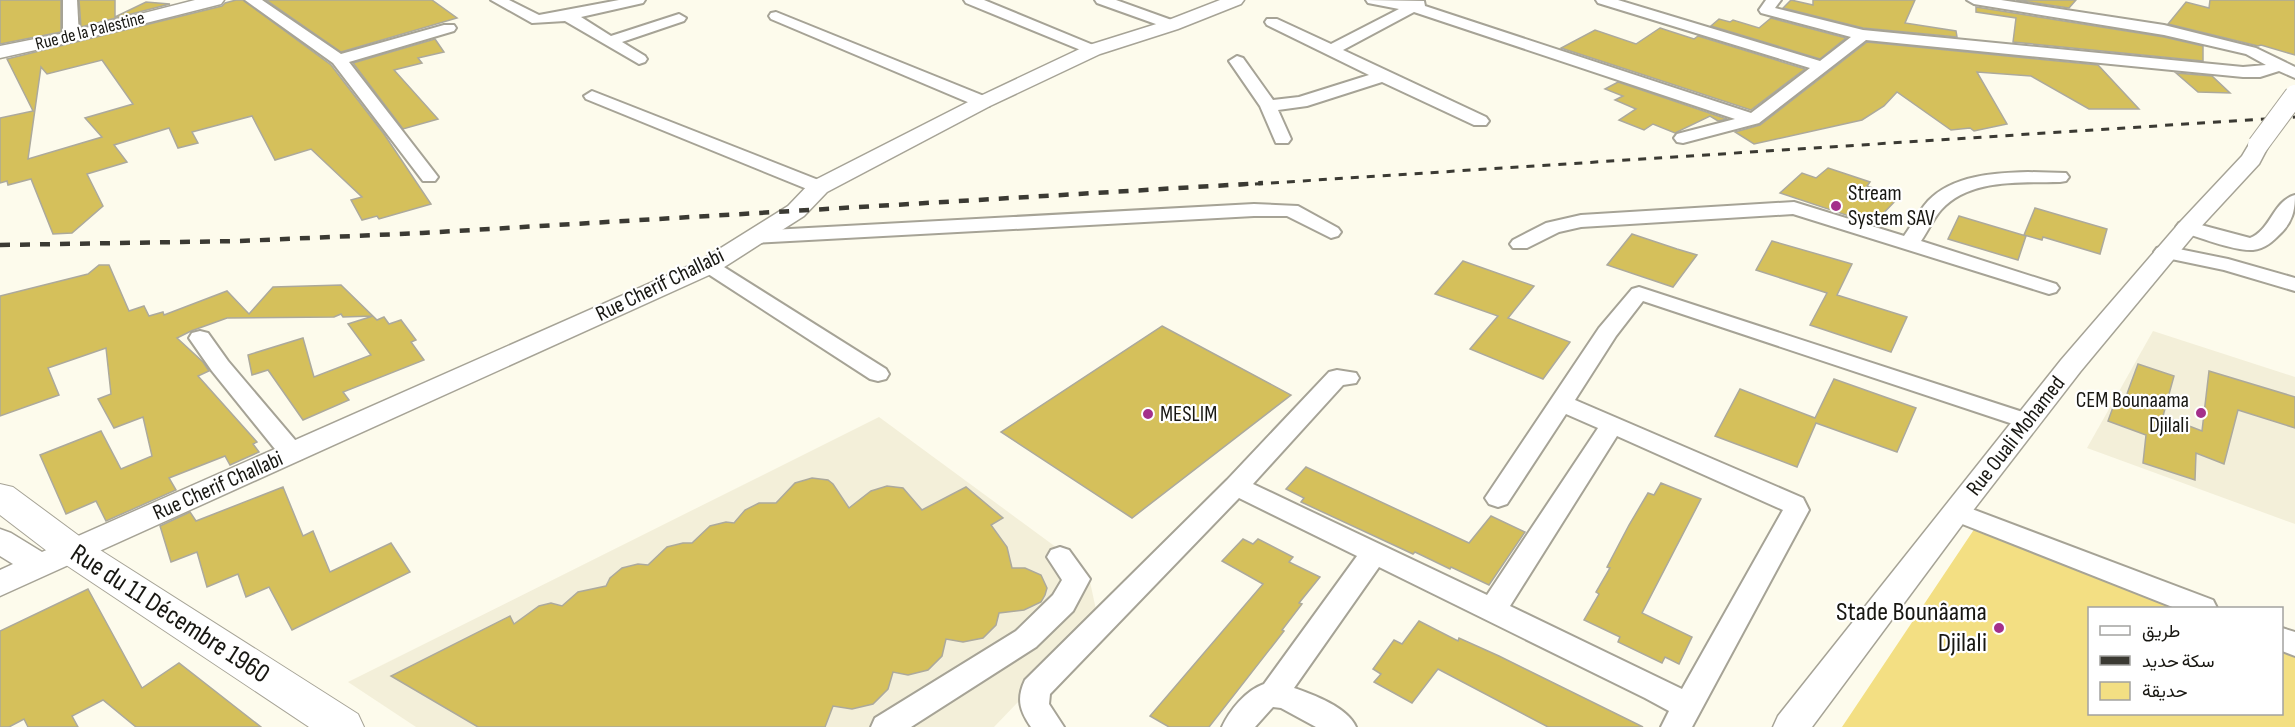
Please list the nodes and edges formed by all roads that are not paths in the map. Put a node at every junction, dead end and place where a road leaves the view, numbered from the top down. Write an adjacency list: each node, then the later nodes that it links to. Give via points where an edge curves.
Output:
1 (70, 0): 22 (street)
2 (215, 0): 22 (street, Rue de la Palestine)
3 (252, 0): 28 (street)
4 (498, 0): 15 (street, via 537,20)
5 (638, 0): 15 (street)
6 (971, 0): 24 (street)
7 (1102, 0): 19 (street)
8 (1234, 0): 19 (street, Rue Cherif Challabi)
9 (1373, 0): 14 (street)
10 (1428, 0): 14 (street)
11 (1603, 0): 30 (street)
12 (1774, 0): 21 (street, via 1766,10)
13 (1974, 0): 31 (street, via 2164,30 2252,51)
14 (1413, 7): 25 (street); 37 (street)
15 (568, 16): 23 (street)
16 (776, 16): 35 (street)
17 (679, 18): 23 (street)
18 (1272, 22): 25 (street)
19 (1172, 25): 24 (street, Rue Cherif Challabi)
20 (449, 28): 28 (street)
21 (1863, 35): 30 (street); 31 (street, via 2243,72)
22 (71, 37): 26 (street, Rue de la Palestine)
23 (610, 41): 27 (street)
24 (1093, 50): 35 (street, Rue Cherif Challabi)
25 (1330, 50): 32 (street)
26 (0, 52)
27 (639, 59)
28 (339, 60): 41 (street)
29 (1237, 61): 36 (street)
30 (1821, 66): 37 (street)
31 (2288, 69)
32 (1383, 76): 36 (street, via 1301,102); 38 (street)
33 (2295, 95): 46 (street, Rue Ouali Mohamed, bridge, via 2251,159)
34 (592, 96): 43 (street)
35 (983, 102): 43 (street, Rue Cherif Challabi)
36 (1268, 106): 40 (street)
37 (1753, 119): 39 (street)
38 (1480, 121)
39 (1683, 138)
40 (1282, 139)
41 (429, 177)
42 (2060, 177): 50 (street, via 1970,184 1949,192 1935,205)
43 (819, 187): 48 (street, Rue Cherif Challabi, via 796,211)
44 (2295, 201): 45 (street, via 2282,215)
45 (2287, 226): 46 (street, via 2252,244)
46 (2186, 227): 51 (street, Rue Ouali Mohamed)
47 (1331, 232): 48 (street, via 1291,210 1254,210)
48 (755, 237): 52 (street, Rue Cherif Challabi)
49 (1520, 244): 50 (street, via 1553,227 1581,221 1794,208)
50 (1909, 244): 54 (street)
51 (2164, 252): 53 (street, via 2228,265); 59 (street, Rue Ouali Mohamed)
52 (709, 266): 56 (street); 61 (street, Rue Cherif Challabi)
53 (2295, 285)
54 (2049, 288)
55 (200, 338): 61 (street)
56 (878, 374)
57 (1348, 378): 62 (street, via 1337,377)
58 (1562, 403): 59 (street, via 1607,333 1639,293); 60 (street); 64 (street)
59 (2027, 421): 65 (street, Rue Ouali Mohamed)
60 (1613, 424): 72 (street); 74 (street, via 1787,500 1796,510)
61 (292, 453): 68 (street, Rue Cherif Challabi)
62 (1236, 486): 67 (street); 77 (street, via 1036,689 1034,708)
63 (0, 496): 66 (main road, Rue du 11 Décembre 1960)
64 (1498, 498)
65 (1956, 512): 71 (street); 80 (street, Rue Ouali Mohamed)
66 (16, 531): 68 (main road, Rue du 11 Décembre 1960)
67 (1375, 552): 72 (street); 73 (street)
68 (57, 558): 70 (street, Rue Cherif Challabi); 75 (main road, Rue du 11 Décembre 1960)
69 (1060, 558): 76 (street, via 1076,579 1063,603 1034,632)
70 (0, 584)
71 (2198, 607)
72 (1493, 609): 74 (street, via 1656,689)
73 (1274, 693): 78 (street, via 1264,696); 79 (street)
74 (1682, 717)
75 (343, 727)
76 (886, 727)
77 (1049, 727)
78 (1237, 727)
79 (1341, 727)
80 (1791, 727)

